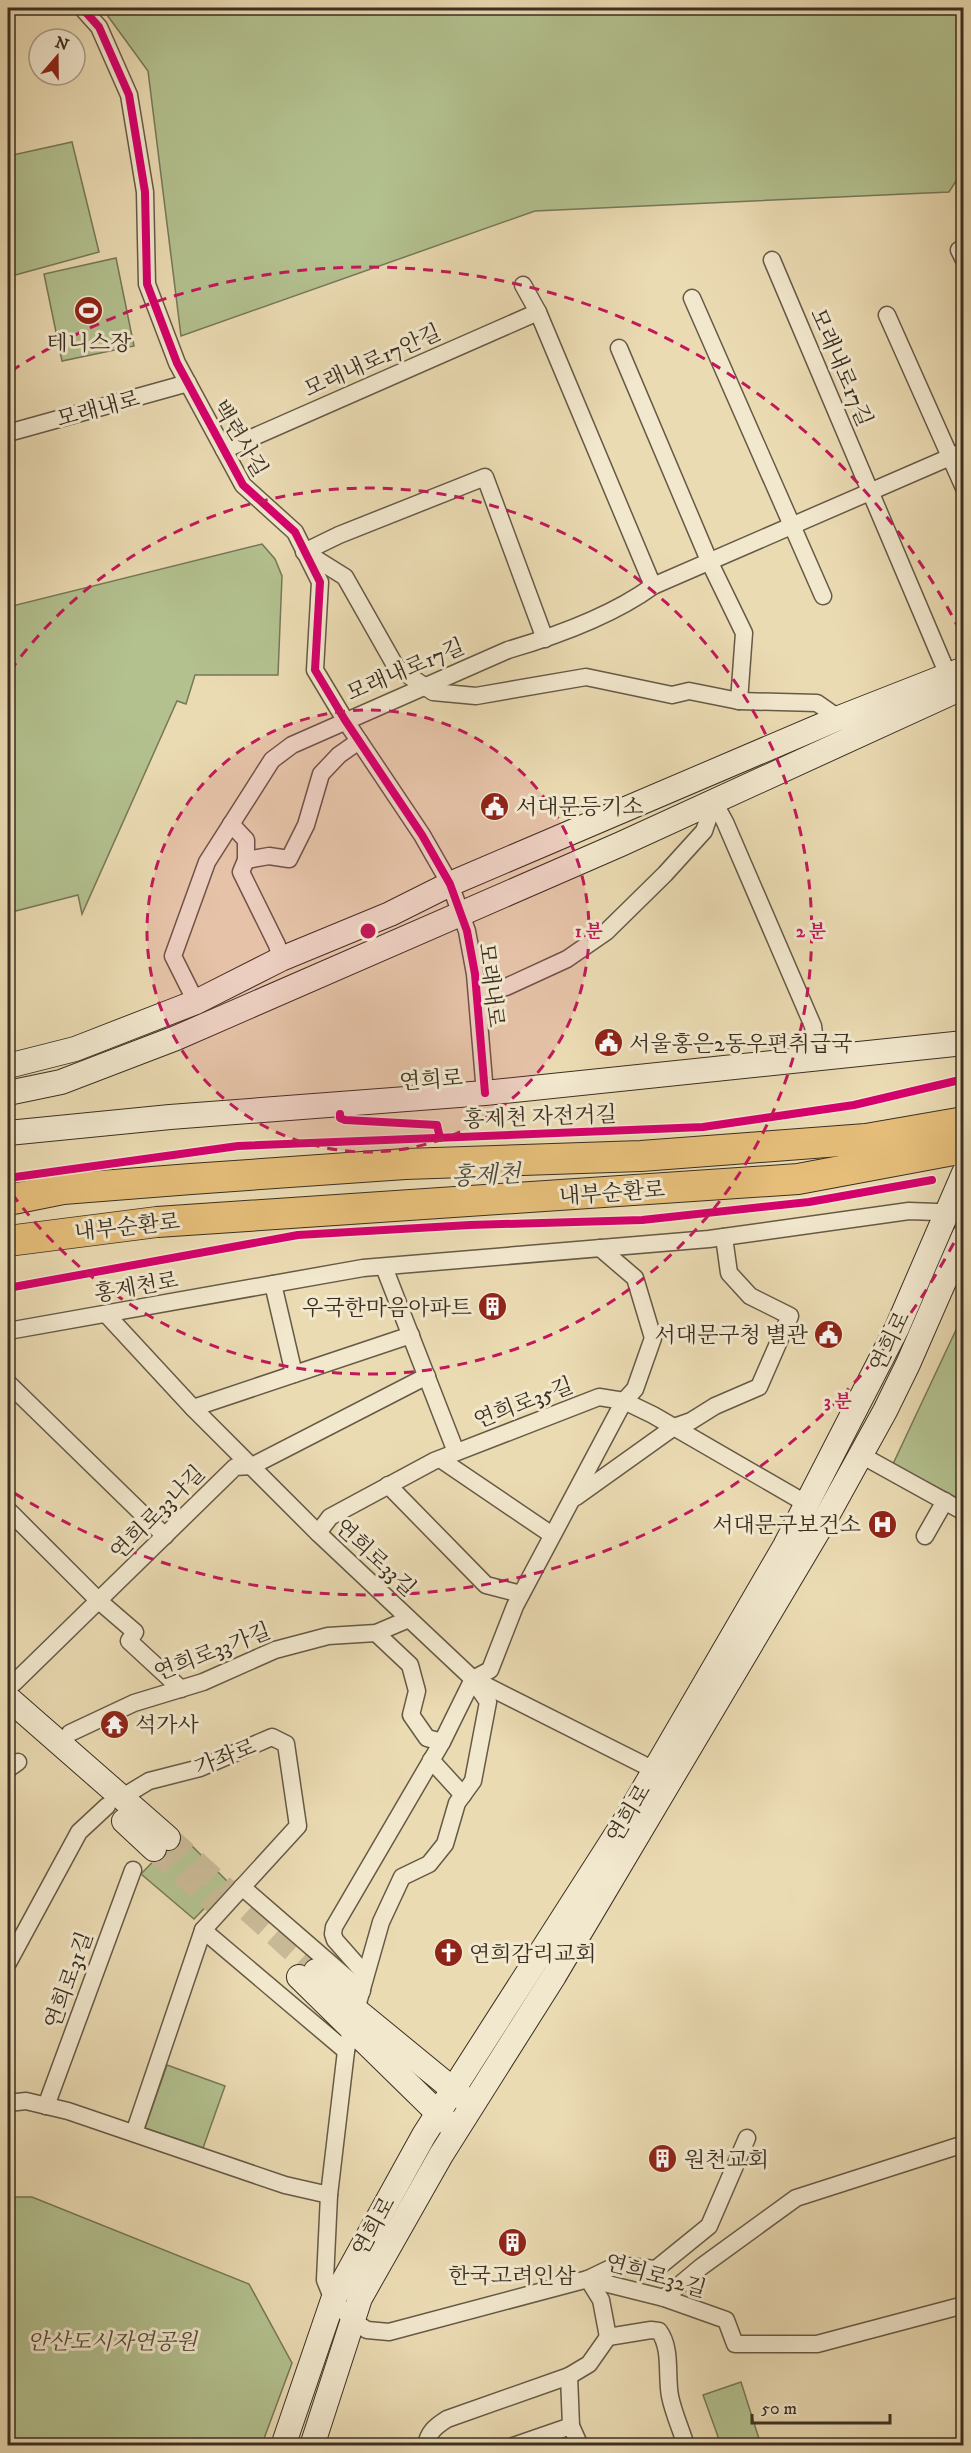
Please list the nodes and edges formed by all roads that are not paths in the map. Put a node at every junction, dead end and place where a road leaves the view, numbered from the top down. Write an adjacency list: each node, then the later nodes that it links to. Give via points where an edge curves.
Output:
1 (82, 8): 8 (street, 백련사길, via 99,27 129,95 145,192 147,284)
2 (772, 260): 13 (street, 모래내로17길)
3 (523, 285): 5 (street)
4 (692, 298): 14 (street)
5 (538, 312): 10 (street, 모래내로17안길); 17 (street)
6 (887, 315): 11 (street)
7 (619, 348): 16 (street)
8 (188, 383): 9 (street, 모래내로); 10 (street, 백련사길)
9 (8, 433)
10 (224, 450): 15 (street, 백련사길, via 243,484 295,532)
11 (957, 454): 12 (street); 13 (street, 모래내로17길)
12 (963, 488)
13 (870, 492): 14 (street, 모래내로17길); 20 (street, 모래내로17길)
14 (793, 526): 16 (street, 모래내로17길); 18 (street)
15 (304, 552): 19 (street, via 485,477); 21 (street, via 345,577 396,667); 24 (street, 백련사길, via 320,582 315,670)
16 (710, 563): 17 (street, 모래내로17길); 22 (street, via 744,633)
17 (654, 586): 19 (street, 모래내로17길, via 636,599)
18 (823, 596)
19 (545, 639): 21 (street, 모래내로17길, via 508,650)
20 (958, 677): 23 (main road); 25 (main road)
21 (424, 686): 22 (street, via 433,692 476,696 586,677 672,695 689,691); 24 (street, 모래내로17길)
22 (739, 701): 23 (street, via 817,703)
23 (839, 718): 25 (street); 30 (main road)
24 (345, 720): 26 (street, 백련사길); 28 (street, 모래내로17길, via 292,745 272,760)
25 (862, 733): 27 (main road)
26 (359, 741): 29 (street, via 321,774 306,825 289,859 269,856); 30 (street, 백련사길)
27 (714, 802): 31 (main road); 33 (street, 모래내로, via 704,831 606,932 567,960); 36 (street, via 813,1026)
28 (231, 824): 29 (street, via 246,840); 34 (street, 모래내로17길, via 207,862 173,956)
29 (246, 860): 32 (street, via 241,872)
30 (450, 884): 31 (street, 모래내로); 32 (main road, via 390,914)
31 (460, 913): 33 (street, 모래내로, via 467,930); 38 (main road, via 176,1038 61,1082)
32 (281, 959): 34 (main road)
33 (478, 996): 39 (street, 모래내로)
34 (196, 1002): 37 (main road, via 75,1049)
35 (963, 1043): 36 (main road, 연희로)
36 (817, 1059): 39 (main road, 연희로)
37 (8, 1066)
38 (8, 1093)
39 (485, 1093): 41 (main road, 연희로)
40 (963, 1122): 44 (highway, 내부순환로, via 866,1139 641,1156 405,1164 191,1179 63,1189)
41 (8, 1133)
42 (963, 1148): 47 (highway, 내부순환로, via 798,1179 157,1222)
43 (957, 1197): 46 (street, 홍제천로, via 909,1211); 67 (main road, 연희로, via 897,1329)
44 (8, 1200)
45 (963, 1236): 61 (main road, 연희로, via 908,1364)
46 (724, 1237): 48 (street, 홍제천로); 59 (street, via 729,1273 750,1296 790,1316 759,1387)
47 (8, 1241)
48 (600, 1248): 49 (street, 홍제천로); 57 (street, via 635,1278 652,1338 635,1389)
49 (384, 1267): 50 (street, 홍제천로); 53 (street)
50 (273, 1284): 51 (street, 홍제천로); 54 (street)
51 (106, 1314): 52 (street, 홍제천로); 58 (street, 연희로33길)
52 (8, 1331)
53 (411, 1335): 54 (street); 55 (street)
54 (294, 1374): 58 (street)
55 (427, 1376): 60 (street); 63 (street)
56 (8, 1383): 72 (street)
57 (624, 1401): 59 (street, 연희로35길); 60 (street, 연희로35길, via 599,1397); 65 (street)
58 (193, 1408): 63 (street, 연희로33길)
59 (674, 1427): 65 (street); 67 (street, 연희로35길)
60 (456, 1452): 62 (street, 연희로35길)
61 (861, 1455): 66 (street); 98 (main road, 연희로, via 566,1956)
62 (440, 1459): 64 (street, 연희로35길); 71 (street)
63 (252, 1466): 70 (street, 연희로33길); 72 (street, 연희로33나길, via 235,1467)
64 (388, 1485): 70 (street, 연희로35길, via 330,1517); 74 (street, via 486,1585)
65 (571, 1501): 71 (street)
66 (945, 1502): 69 (street); 73 (street)
67 (807, 1504): 85 (main road, 연희로)
68 (8, 1510): 75 (street)
69 (963, 1512)
70 (318, 1533): 76 (street, 연희로33길)
71 (552, 1535): 74 (street)
72 (165, 1536): 75 (street, 연희로33나길)
73 (925, 1536)
74 (521, 1594): 78 (street, via 490,1670)
75 (99, 1601): 79 (street, via 135,1632 129,1641); 80 (street, 연희로33나길)
76 (409, 1619): 77 (street, 연희로33가길); 78 (street, 연희로33길)
77 (376, 1633): 79 (street, 연희로33가길, via 328,1636 275,1650); 83 (street, via 410,1665 417,1690 411,1715 427,1738)
78 (473, 1679): 83 (street); 85 (street, 연희로33길); 86 (street, 연희로33길, via 488,1702 473,1781)
79 (181, 1689): 82 (street, 연희로33가길, via 134,1703)
80 (11, 1690): 87 (main road)
81 (8, 1718): 87 (main road)
82 (70, 1733)
83 (442, 1742): 84 (street)
84 (431, 1760): 86 (street); 94 (street, via 334,1928)
85 (654, 1770): 95 (main road, 연희로)
86 (463, 1795): 94 (street, 연희로33길, via 445,1844 429,1864 402,1877 381,1922)
87 (114, 1802): 88 (main road); 90 (street, 가좌로, via 149,1781 200,1768 272,1737 286,1744 298,1826); 92 (street, via 79,1832)
88 (161, 1843)
89 (132, 1870): 97 (street, 연희로31길)
90 (242, 1887): 91 (street, via 227,1910); 94 (street)
91 (203, 1930): 94 (street); 101 (street)
92 (8, 1963)
93 (306, 1973): 94 (main road)
94 (356, 2011): 95 (main road); 99 (main road); 104 (street)
95 (454, 2092): 98 (main road); 99 (main road, 연희로)
96 (8, 2103): 97 (street, via 26,2101)
97 (46, 2106): 101 (street)
98 (473, 2106): 100 (main road, 연희로)
99 (439, 2114): 100 (main road); 107 (main road, 연희로, via 395,2185)
100 (458, 2131): 109 (main road, 연희로, via 360,2298)
101 (134, 2133): 104 (street, via 285,2185)
102 (747, 2138): 105 (street, via 709,2226 656,2269 617,2265)
103 (963, 2144): 106 (street, via 796,2198)
104 (329, 2195): 107 (street, via 325,2280)
105 (588, 2279): 106 (street, 연희로32길); 109 (street, 연희로32길, via 389,2332 366,2330); 110 (street, via 601,2301)
106 (664, 2298): 108 (street, 연희로32길, via 726,2320 735,2344 817,2344)
107 (333, 2300): 109 (street, 연희로32길); 113 (main road, 연희로)
108 (963, 2305)
109 (353, 2321): 114 (main road, 연희로)
110 (608, 2337): 111 (street, via 589,2364); 118 (street, via 651,2330 663,2336 670,2397)
111 (569, 2376): 112 (street); 115 (street, via 447,2419 434,2427)
112 (571, 2426): 116 (street); 117 (street)
113 (283, 2445)
114 (312, 2445)
115 (426, 2445)
116 (513, 2445)
117 (580, 2445)
118 (686, 2445)

